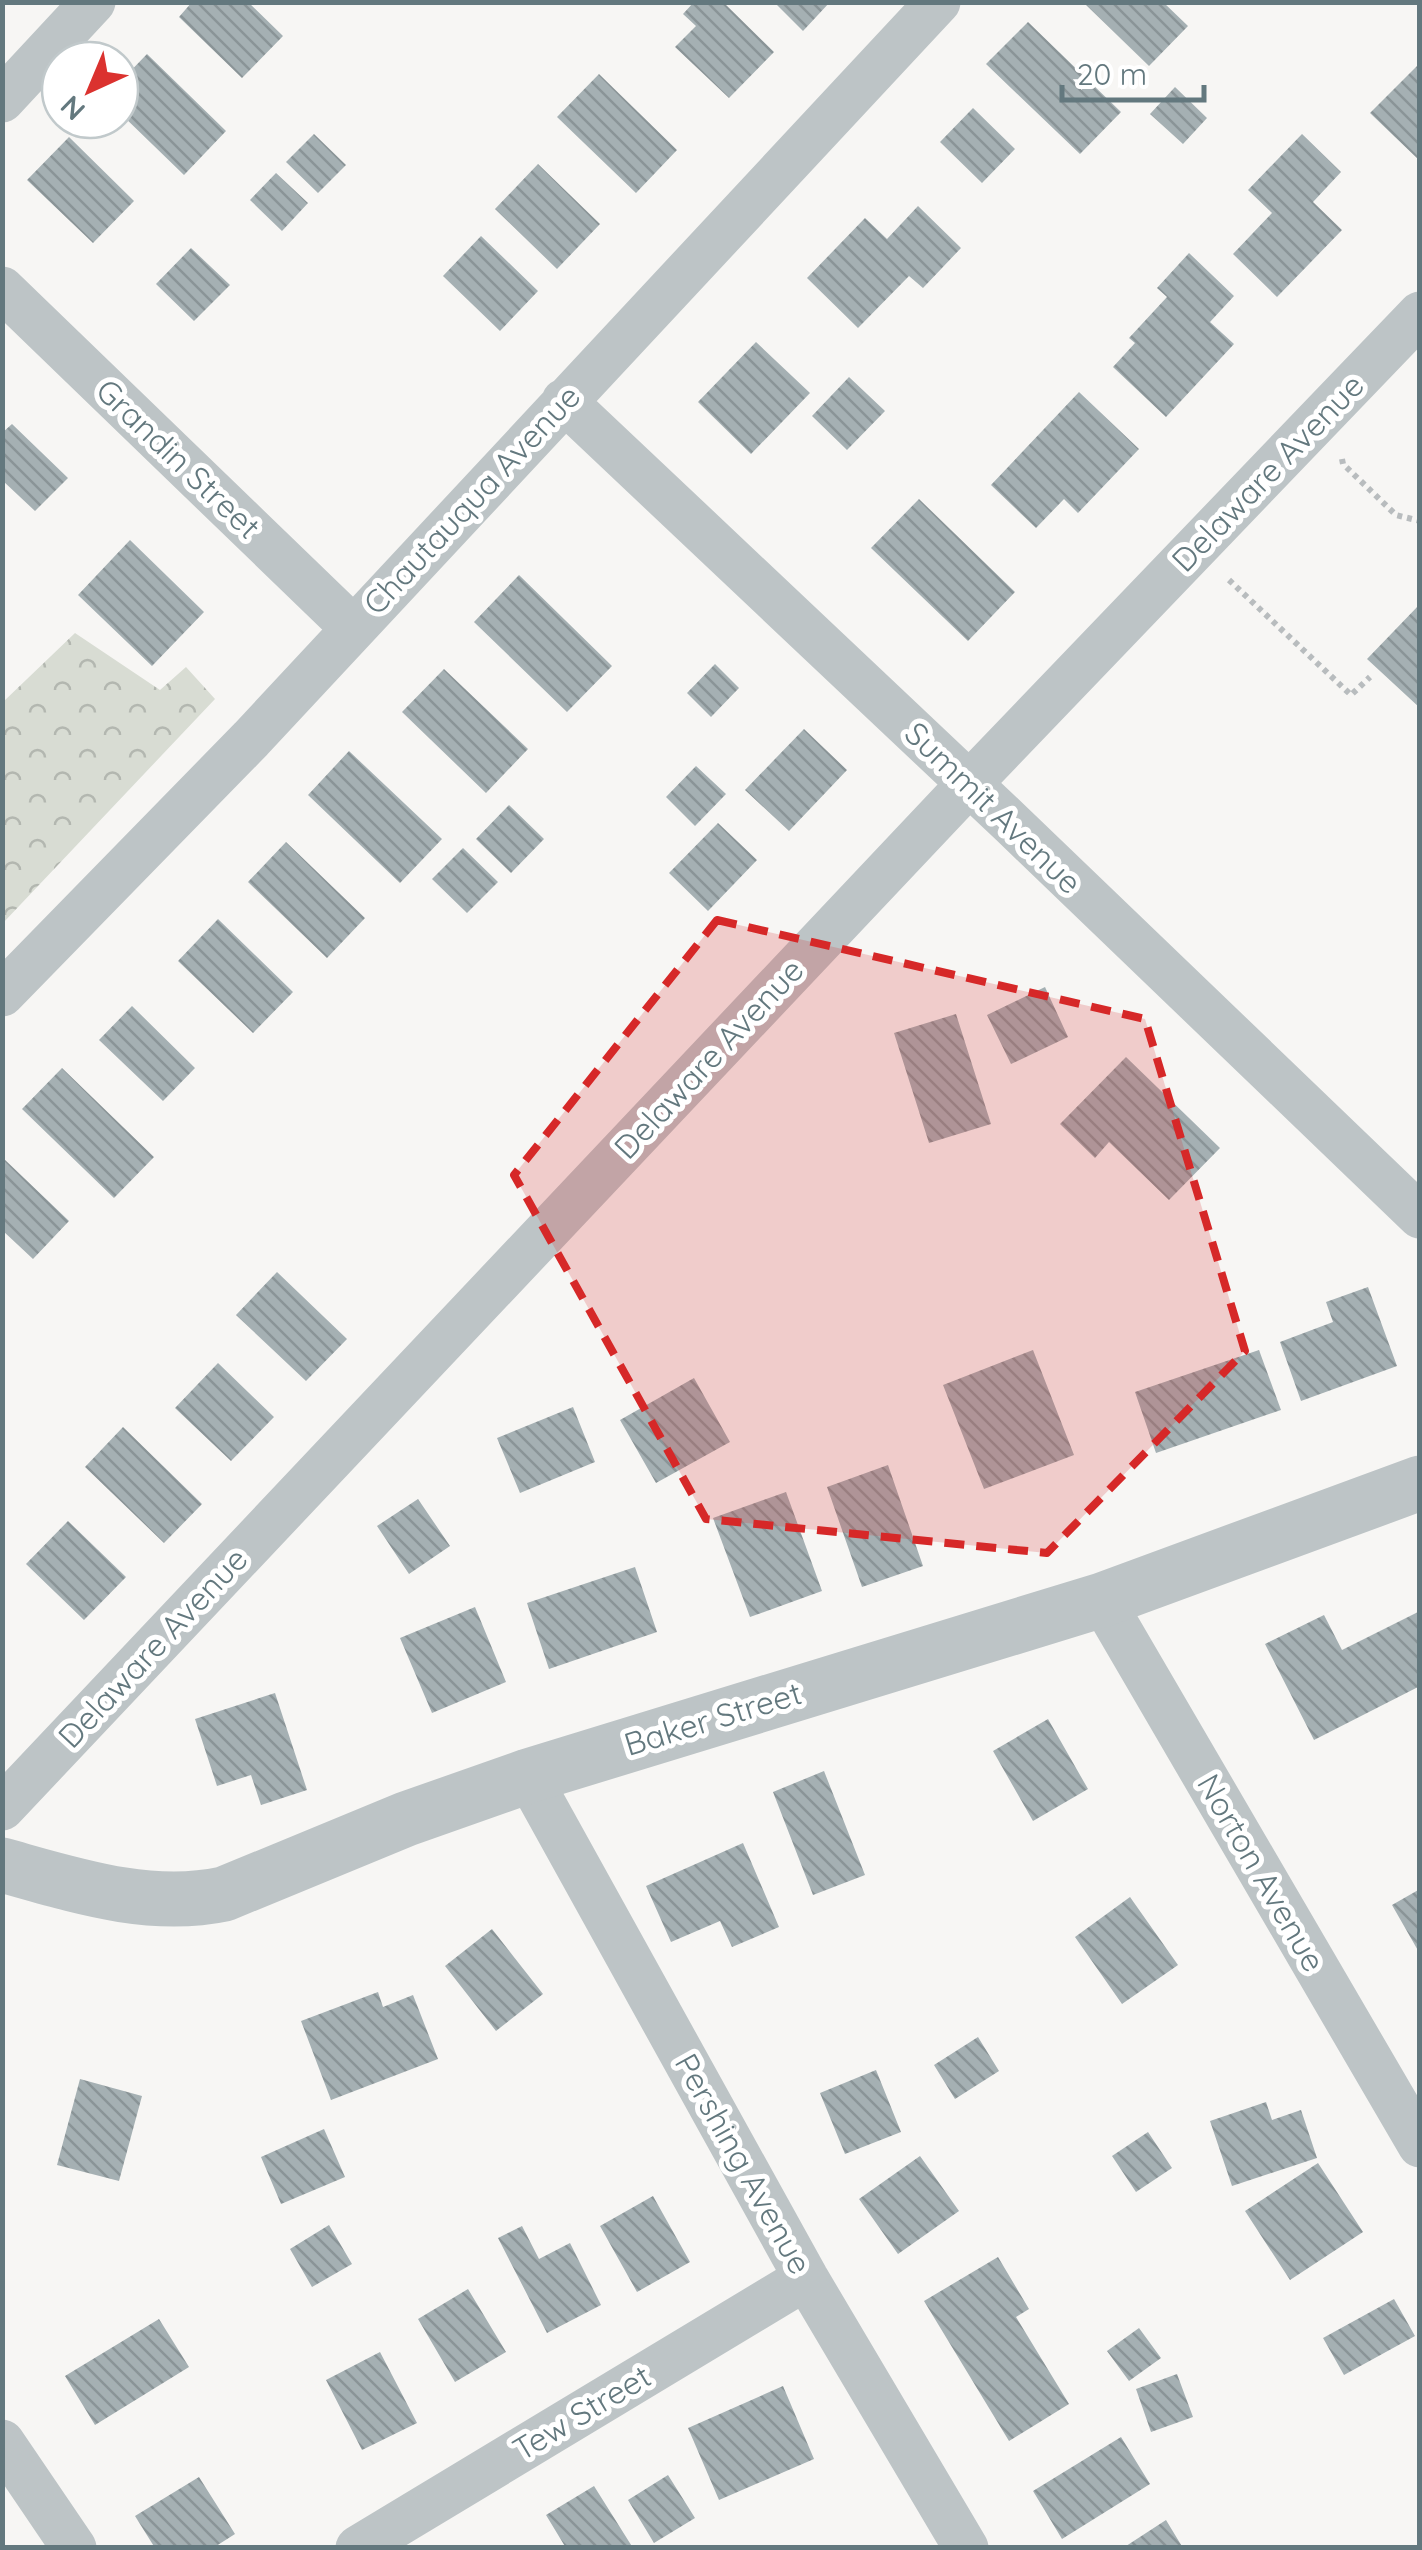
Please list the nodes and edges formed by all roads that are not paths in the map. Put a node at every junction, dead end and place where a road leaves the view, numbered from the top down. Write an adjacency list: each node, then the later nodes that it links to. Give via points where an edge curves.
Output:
1 (93, 2): 3 (street)
2 (938, 2): 6 (street, Chautauqua Avenue)
3 (2, 100)
4 (2, 289): 7 (street, Grandin Street)
5 (1420, 314): 8 (street, Delaware Avenue)
6 (564, 401): 7 (street, Chautauqua Avenue); 8 (street, Summit Avenue)
7 (353, 628): 9 (street, Chautauqua Avenue)
8 (969, 784): 10 (street, Summit Avenue); 14 (street, Delaware Avenue)
9 (2, 994)
10 (1420, 1216)
11 (1420, 1483): 12 (street, Baker Street)
12 (1102, 1600): 13 (street, Baker Street); 16 (street, Norton Avenue)
13 (528, 1776): 15 (street, Baker Street, via 205,1898 143,1898); 17 (street, Pershing Avenue)
14 (2, 1808)
15 (2, 1866)
16 (1420, 2145)
17 (806, 2278): 20 (street, Tew Street); 21 (street, Pershing Avenue)
18 (2, 2442): 19 (street)
19 (74, 2548)
20 (358, 2548)
21 (966, 2548)

